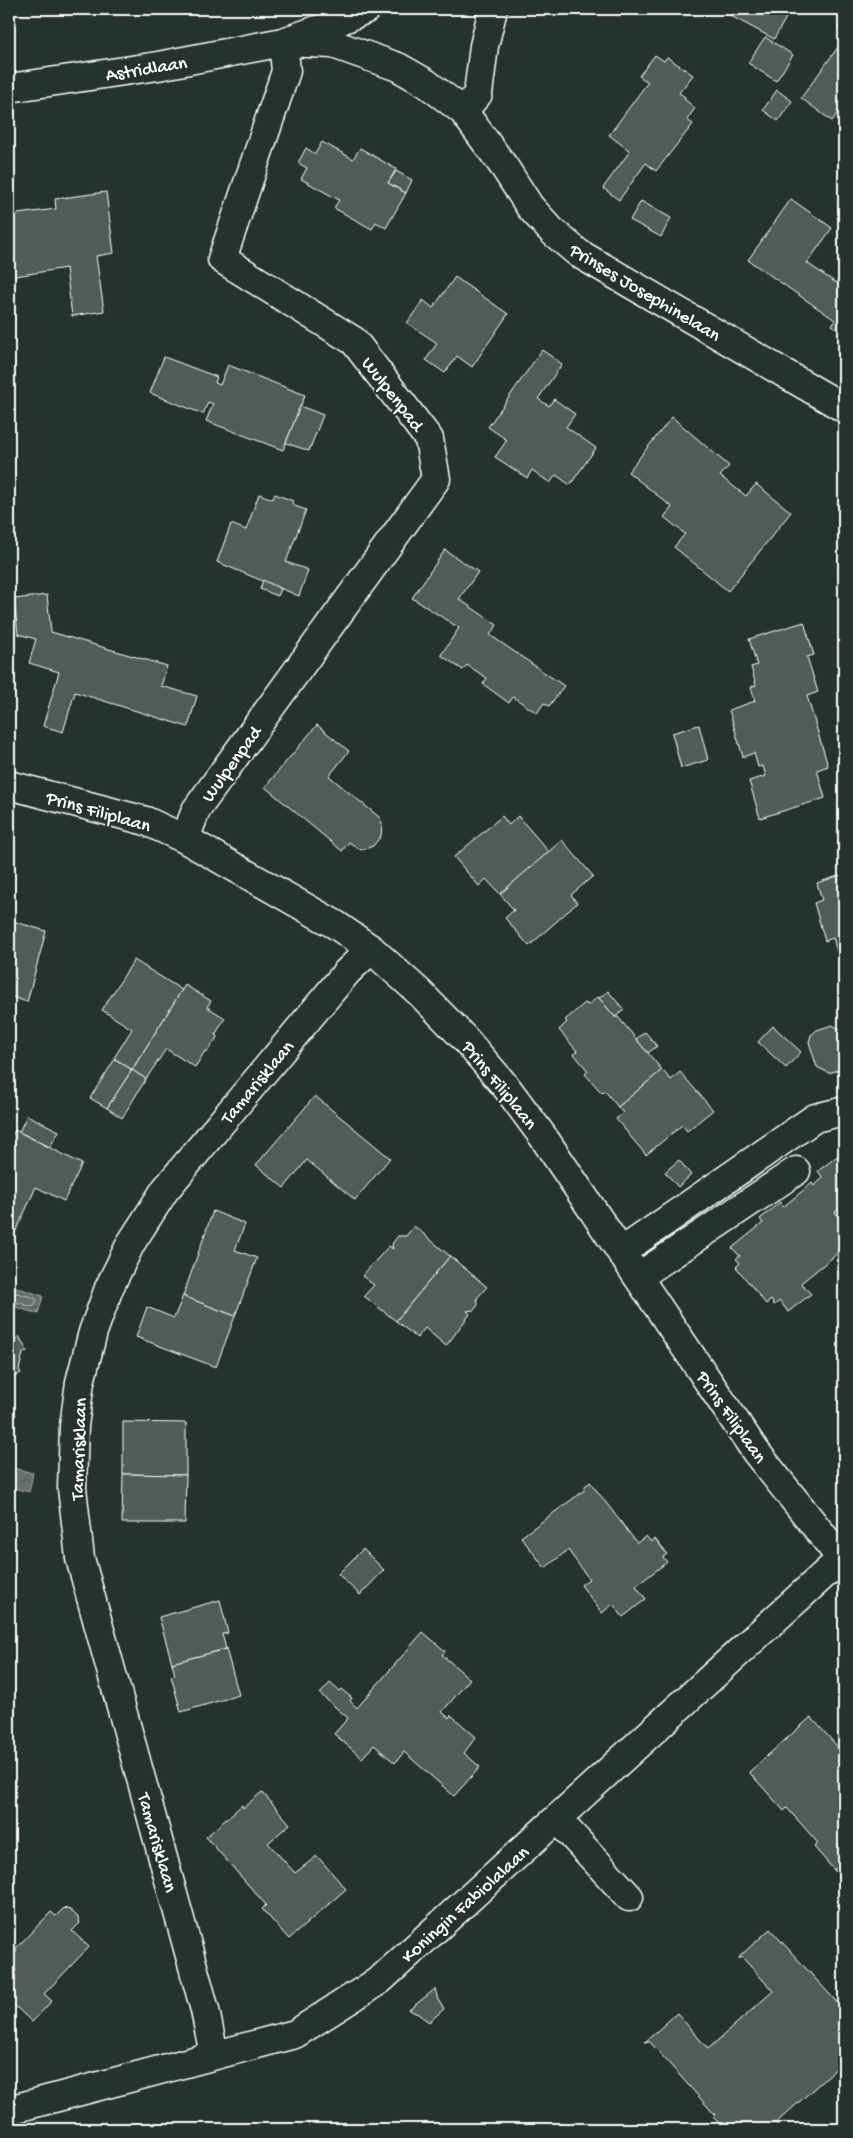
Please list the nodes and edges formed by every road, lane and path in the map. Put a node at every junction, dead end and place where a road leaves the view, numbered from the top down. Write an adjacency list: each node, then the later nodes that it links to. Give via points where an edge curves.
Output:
1 (366, 9): 3 (street)
2 (493, 9): 5 (street, via 478,94)
3 (283, 42): 4 (street, Astridlaan, via 158,66); 5 (street, Prinses Josephinelaan, via 333,44 398,67 426,83); 8 (street, Wulpenpad, via 286,71 222,259 354,341 429,438 436,479 196,810)
4 (9, 88)
5 (464, 112): 6 (street, Prinses Josephinelaan, via 530,207 578,253)
6 (844, 408)
7 (9, 785): 8 (street, Prins Filiplaan, via 146,821)
8 (185, 839): 9 (street, Prins Filiplaan, via 336,925)
9 (371, 949): 12 (street, Prins Filiplaan, via 465,1039 506,1088); 17 (street, Tamarisklaan, via 347,972 165,1190 131,1243 109,1288 80,1382 74,1426 72,1488 80,1558 205,2010)
10 (844, 1111): 12 (street, via 815,1118)
11 (796, 1171): 13 (street)
12 (621, 1252): 13 (street, Prins Filiplaan)
13 (638, 1278): 14 (street, Prins Filiplaan, via 756,1452)
14 (843, 1560): 15 (street, Koningin Fabiolalaan)
15 (557, 1819): 16 (street); 17 (street, Koningin Fabiolalaan, via 380,1980 295,2034)
16 (629, 1897)
17 (214, 2055): 18 (street, Koningin Fabiolalaan)
18 (9, 2110)

